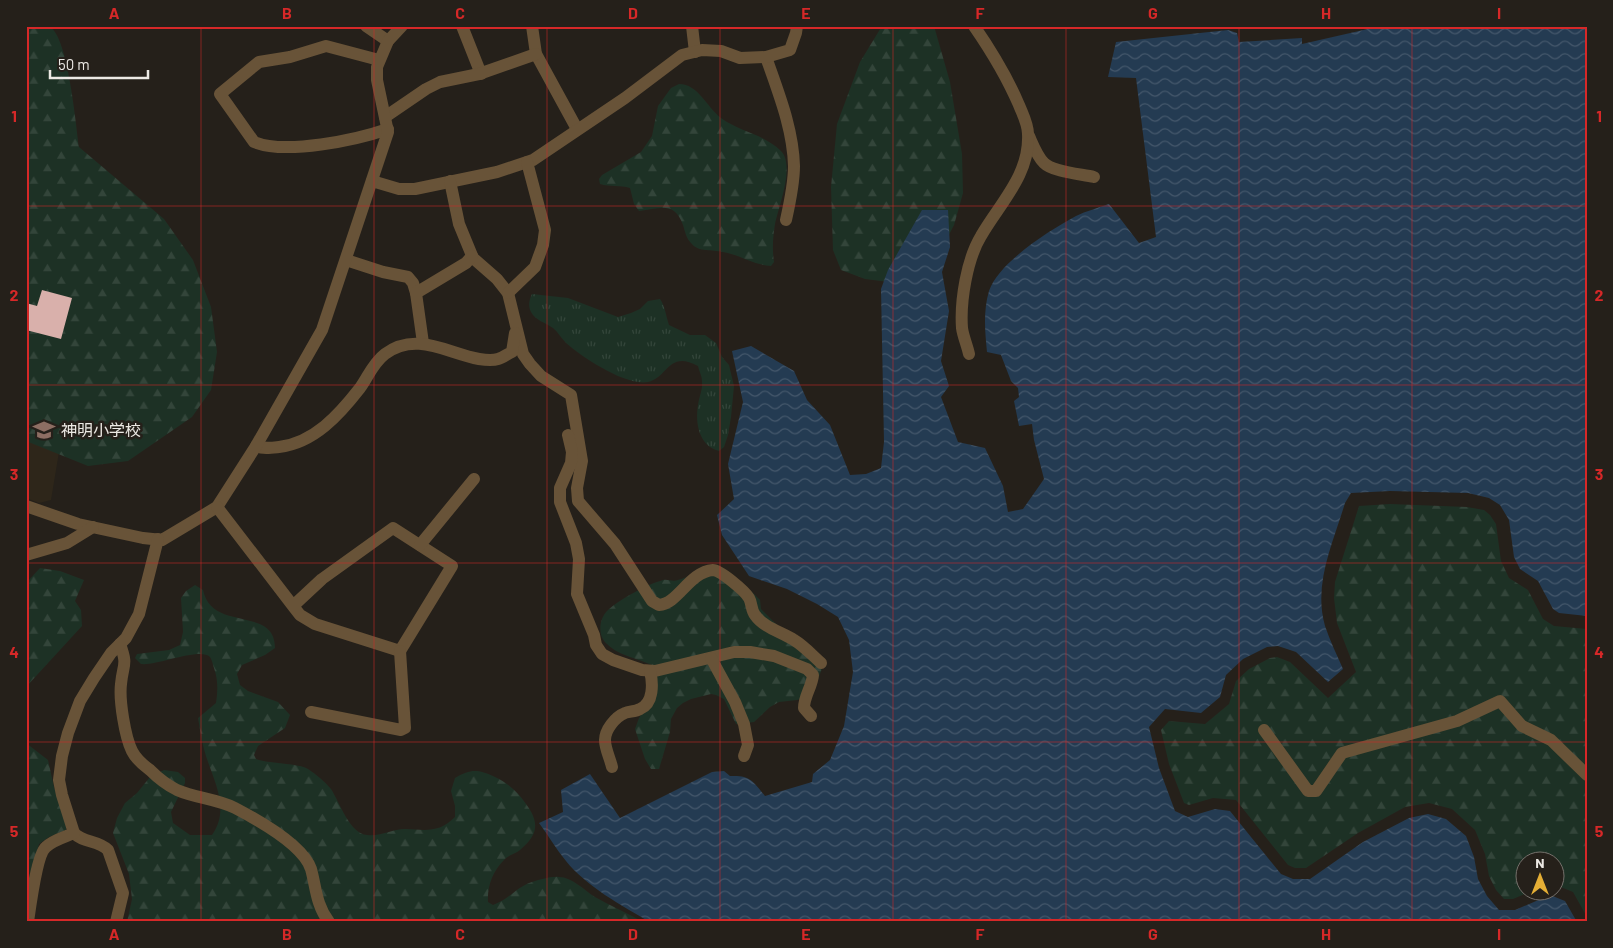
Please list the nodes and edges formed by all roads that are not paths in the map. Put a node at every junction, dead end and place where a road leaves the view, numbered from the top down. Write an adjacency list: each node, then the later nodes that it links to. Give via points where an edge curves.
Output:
1 (366, 26): 8 (street)
2 (402, 26): 8 (street)
3 (462, 26): 13 (street)
4 (532, 26): 10 (street)
5 (692, 26): 9 (street)
6 (796, 26): 11 (street, via 790,50)
7 (974, 26): 16 (street, via 1006,75 1027,123)
8 (388, 41): 12 (street)
9 (695, 52): 11 (street, via 721,51 740,58); 15 (street, via 682,55)
10 (536, 54): 13 (street); 15 (street)
11 (766, 57): 21 (street, via 791,139 793,187)
12 (379, 60): 14 (street, via 377,80); 14 (street, via 326,46 259,62 220,94 254,142 261,145 303,147 368,136)
13 (481, 74): 14 (street, via 440,82 426,89)
14 (387, 123): 19 (street, via 388,132)
15 (577, 129): 17 (street)
16 (1029, 136): 18 (street, via 1044,163 1052,168); 28 (street, via 1021,174 982,234 970,259 962,328)
17 (527, 162): 20 (street); 25 (street, via 546,230 535,267)
18 (1094, 177)
19 (372, 181): 20 (street, via 399,189); 23 (street)
20 (450, 181): 22 (street, via 459,224)
21 (786, 220)
22 (472, 256): 24 (street); 25 (street)
23 (346, 260): 24 (street, via 408,277); 30 (street, via 322,330)
24 (416, 293): 27 (street)
25 (508, 293): 26 (street)
26 (516, 327): 27 (street, via 512,352 488,361); 29 (street, via 523,354 542,376 571,395)
27 (423, 343): 30 (street, via 410,343 384,355 340,412 308,438 284,446)
28 (969, 354)
29 (574, 414): 42 (street, via 582,461 578,501 615,544 652,601 658,605 668,603 688,583 704,573 719,571 748,595 757,618 794,640); 43 (street, via 568,434 571,463 559,493 579,559 577,594 602,654)
30 (256, 446): 33 (street)
31 (474, 479): 36 (street)
32 (26, 506): 34 (street)
33 (217, 507): 35 (street); 38 (street)
34 (93, 527): 35 (street); 37 (street, via 67,543)
35 (158, 540): 39 (street, via 139,614)
36 (420, 545): 38 (street, via 393,528 322,579); 40 (street, via 452,566)
37 (26, 555)
38 (293, 606): 40 (street, via 300,615 316,624)
39 (120, 644): 50 (street, via 80,701 62,756 59,780); 53 (street, via 126,663 121,684 122,707 128,740 138,760 165,784 234,808 289,843 304,856 310,867 319,905)
40 (400, 651): 44 (street, via 405,728 401,730)
41 (711, 658): 43 (street); 45 (street, via 734,652 762,653 807,669 813,675 804,708); 47 (street, via 744,724 748,745)
42 (821, 662)
43 (650, 671): 48 (street, via 653,681 646,704 641,709 625,712 606,732)
44 (311, 712)
45 (811, 716)
46 (1264, 730): 49 (street, via 1308,791 1316,791 1342,753 1457,721 1500,701 1522,726 1551,740)
47 (744, 756)
48 (612, 766)
49 (1587, 775)
50 (74, 833): 51 (street, via 42,851); 52 (street, via 79,838 104,845 108,850 123,893)
51 (28, 922)
52 (116, 922)
53 (328, 922)

